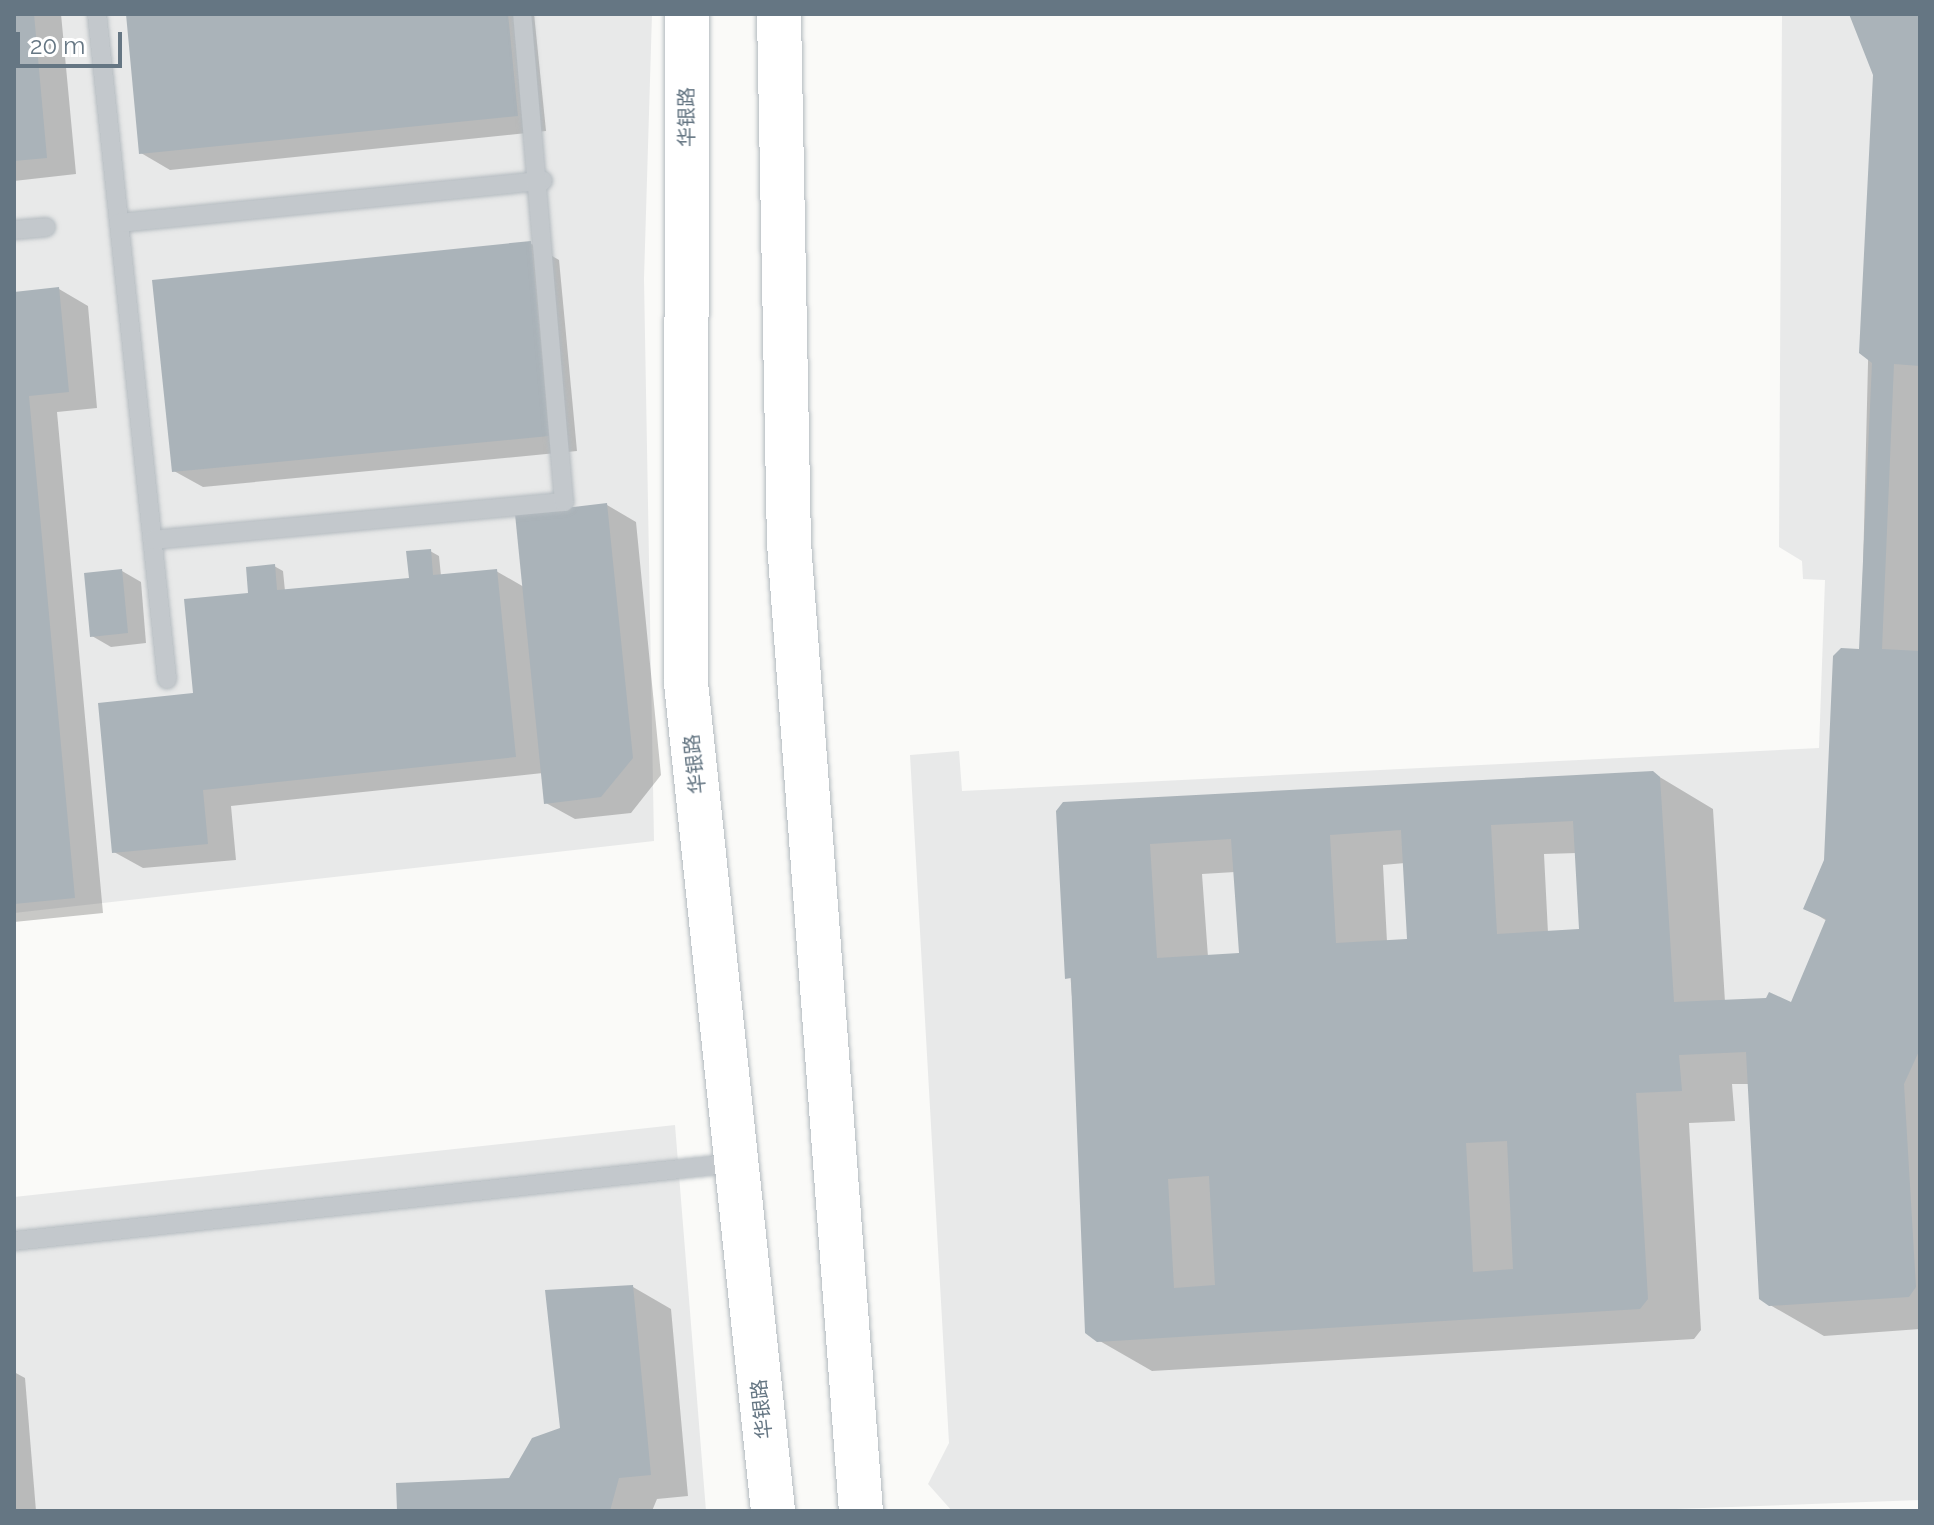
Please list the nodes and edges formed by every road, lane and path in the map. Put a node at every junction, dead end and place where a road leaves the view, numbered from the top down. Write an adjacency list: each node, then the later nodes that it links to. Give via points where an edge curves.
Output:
1 (97, 14): 6 (lane)
2 (522, 14): 9 (lane, via 564,502)
3 (687, 14): 11 (main road, 华银路, via 686,683)
4 (779, 14): 14 (main road, via 789,543)
5 (543, 181): 6 (lane)
6 (119, 223): 9 (lane)
7 (46, 227): 8 (lane)
8 (14, 230)
9 (153, 540): 10 (lane)
10 (167, 679)
11 (736, 1163): 12 (lane); 13 (main road, 华银路)
12 (14, 1241)
13 (773, 1511)
14 (861, 1511)

